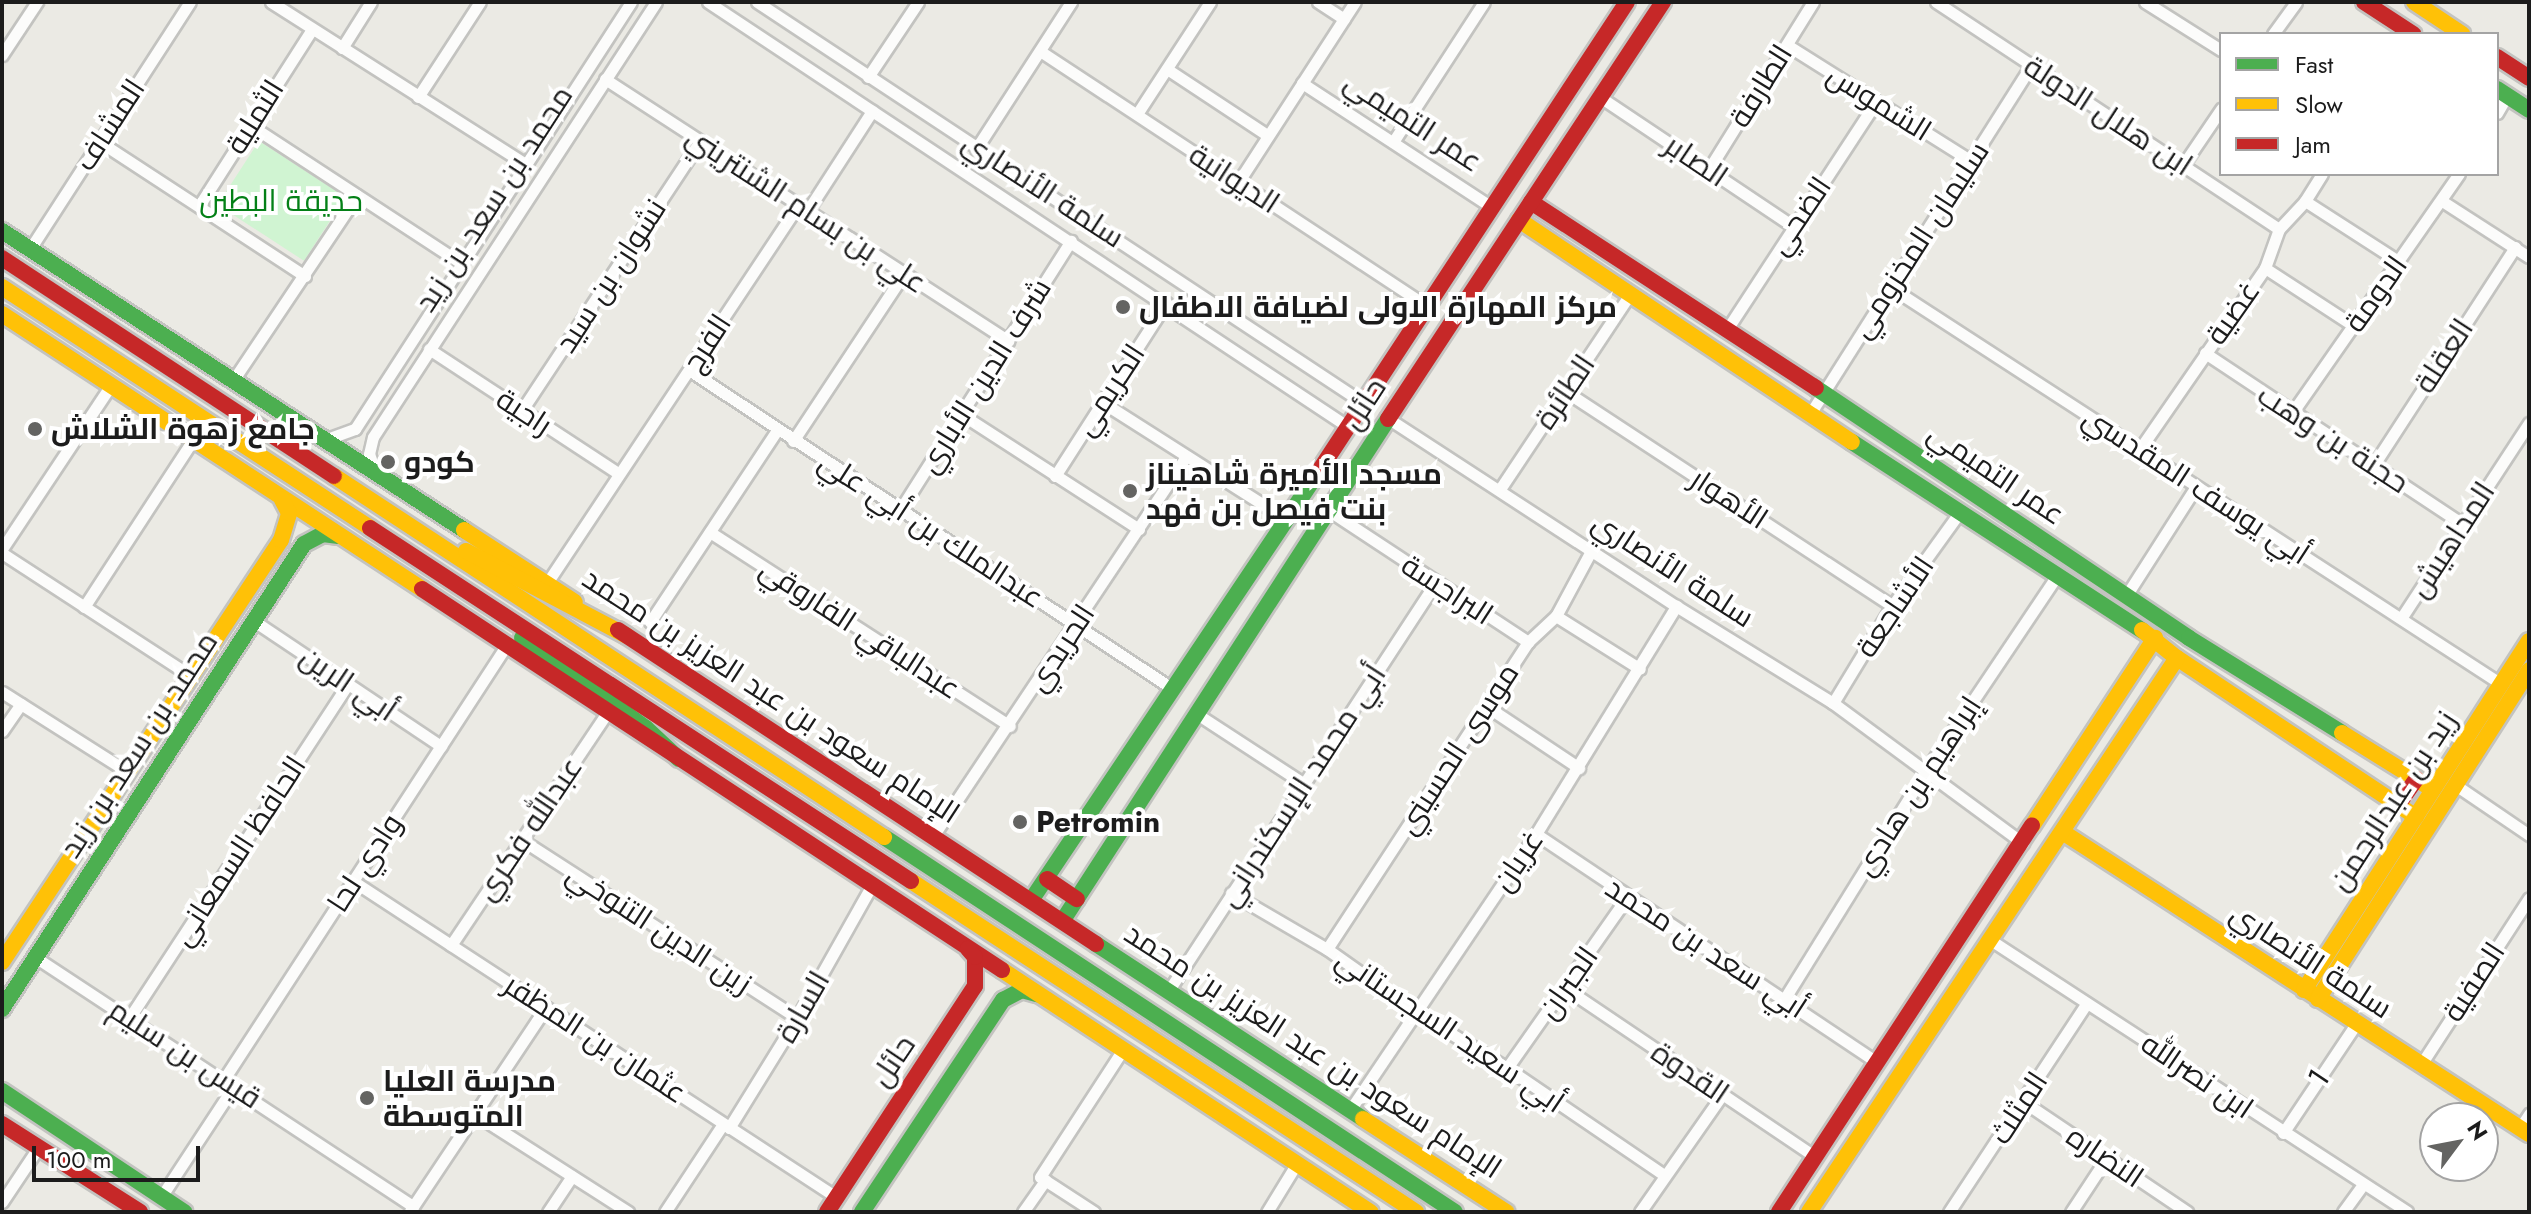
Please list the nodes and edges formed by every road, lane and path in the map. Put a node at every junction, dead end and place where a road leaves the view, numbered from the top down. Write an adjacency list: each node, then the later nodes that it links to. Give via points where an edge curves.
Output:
1 (37, 2): 33 (street)
2 (190, 2): 52 (street, المشاف)
3 (271, 2): 25 (street)
4 (371, 2): 30 (street)
5 (480, 2): 42 (street)
6 (631, 2): 56 (street, محمد بن سعد بن زيد)
7 (656, 2): 39 (street, محمد بن سعد بن زيد)
8 (708, 2): 46 (street, سلمة الأنصاري)
9 (757, 2): 37 (street, سلمة الأنصاري)
10 (918, 2): 37 (street)
11 (1071, 2): 32 (street)
12 (1210, 2): 36 (street)
13 (1318, 2): 24 (street)
14 (1355, 2): 24 (street)
15 (1484, 2): 53 (street)
16 (1627, 2): 67 (street, حائل)
17 (1663, 2): 43 (street, حائل)
18 (1813, 2): 29 (street, الطارفة)
19 (1936, 2): 35 (street, ابن هلال الدولة)
20 (2145, 2): 31 (street)
21 (2296, 2): 26 (street)
22 (2364, 2): 27 (street)
23 (2414, 2): 28 (street)
24 (1344, 19): 40 (street)
25 (312, 29): 30 (street); 49 (street, الثملية)
26 (2274, 32)
27 (2409, 32)
28 (2459, 32)
29 (1787, 45): 44 (street, الشموس); 58 (street, الطارفة)
30 (342, 48): 42 (street)
31 (2219, 49)
32 (1040, 51): 48 (street, الديوانية); 54 (street)
33 (2, 55)
34 (2499, 58): 38 (street)
35 (2031, 66): 55 (street, سليمان المخزومي); 57 (street, ابن هلال الدولة)
36 (1167, 69): 48 (street); 50 (street)
37 (868, 77): 54 (street, سلمة الأنصاري)
38 (2529, 78)
39 (605, 79): 51 (street, علي بن بسام الشنتريني); 92 (street, محمد بن سعد بن زيد)
40 (1302, 83): 50 (street); 53 (street, عمر التميمي)
41 (2502, 92): 45 (street)
42 (418, 97): 56 (street)
43 (1600, 97): 58 (street, الصابر); 65 (street, حائل)
44 (1876, 102): 55 (street, الشموس); 70 (street, الضحي)
45 (2529, 110)
46 (872, 111): 68 (street, الفرج); 73 (street, سلمة الأنصاري)
47 (2219, 112): 57 (street)
48 (1137, 114): 61 (street, الديوانية)
49 (250, 125): 62 (street); 66 (street, الثملية)
50 (1267, 135): 61 (street)
51 (700, 141): 68 (street, علي بن بسام الشنتريني); 101 (street, نشوان بن سيد)
52 (100, 142): 66 (street); 75 (street, المشاف)
53 (1393, 142): 67 (street, عمر التميمي)
54 (976, 149): 100 (street, سلمة الأنصاري)
55 (1971, 161): 84 (street, سليمان المخزومي)
56 (524, 163): 79 (street, محمد بن سعد بن زيد)
57 (2183, 165): 71 (street, ابن هلال الدولة)
58 (1709, 169): 70 (street, الصابر)
59 (2321, 176): 63 (street, غضية)
60 (2458, 176): 64 (street, الدومة)
61 (1239, 181): 87 (street, الديوانية)
62 (357, 195): 79 (street); 82 (street)
63 (2305, 201): 71 (street, غضية); 78 (street)
64 (2442, 201): 74 (street); 78 (street, الدومة)
65 (1531, 202): 69 (street, حائل); 90 (street, عمر التميمي)
66 (199, 206): 82 (street)
67 (1493, 208): 87 (street, حائل)
68 (808, 210): 81 (street, علي بن بسام الشنتريني); 94 (street, الفرج, via 794,211)
69 (1519, 220): 85 (street); 105 (street, حائل)
70 (1793, 226): 90 (street, الضحي)
71 (2279, 229): 80 (street, غضية)
72 (2, 231): 75 (street, الإمام سعود بن عبد العزيز بن محمد)
73 (1071, 241): 86 (street, سلمة الأنصاري); 91 (street, شرف الدين الأباري)
74 (2515, 247): 76 (street); 114 (street, العقلة)
75 (30, 249): 95 (street, الإمام سعود بن عبد العزيز بن محمد)
76 (2529, 257)
77 (2, 258): 128 (street, الإمام سعود بن عبد العزيز بن محمد)
78 (2398, 261): 89 (street, الدومة)
79 (461, 263): 109 (street, محمد بن سعد بن زيد, via 355,429)
80 (2265, 268): 89 (street); 93 (street, غضية)
81 (904, 273): 91 (street, علي بن بسام الشنتريني); 111 (street)
82 (305, 276): 95 (street)
83 (2, 287): 138 (street)
84 (1890, 287): 98 (street, سليمان المخزومي); 112 (street, أبي يوسف المقدسي)
85 (1630, 294): 97 (street, الطائرة); 104 (street)
86 (1166, 303): 99 (street, الكريمي); 107 (street, سلمة الأنصاري)
87 (1428, 307): 100 (street, حائل)
88 (2, 314): 96 (street)
89 (2354, 326): 102 (street, الدومة)
90 (1726, 331): 98 (street, عمر التميمي)
91 (1008, 341): 103 (street, شرف الدين الأباري)
92 (429, 349): 101 (street, راجية); 115 (street, محمد بن سعد بن زيد, via 373,437 369,454)
93 (2205, 353): 102 (street, حجنة بن وهب); 112 (street, غضية)
94 (689, 370): 108 (street, عبدالملك بن أبي علي); 116 (street, الفرج)
95 (234, 379): 109 (street, الإمام سعود بن عبد العزيز بن محمد)
96 (111, 385): 110 (street); 131 (street)
97 (1565, 391): 119 (street, الطائرة); 140 (street, الأهوار)
98 (1823, 392): 104 (street, سليمان المخزومي); 137 (street, عمر التميمي)
99 (1102, 402): 113 (street); 117 (street, الكريمي)
100 (1362, 402): 107 (street, حائل)
101 (522, 410): 116 (street, راجية)
102 (2292, 413): 114 (street, حجنة بن وهب)
103 (961, 414): 117 (street); 121 (street, شرف الدين الأباري)
104 (1810, 414): 123 (street)
105 (1389, 419): 119 (street, سلمة الأنصاري); 122 (street, حائل)
106 (2529, 423): 125 (street, المداهيش)
107 (1347, 426): 124 (street, حائل)
108 (777, 430): 111 (street, عبدالملك بن أبي علي); 127 (street)
109 (327, 439): 115 (street, الإمام سعود بن عبد العزيز بن محمد)
110 (193, 440): 120 (street); 141 (street)
111 (793, 441): 121 (street, عبدالملك بن أبي علي)
112 (2139, 450): 118 (street, أبي يوسف المقدسي)
113 (1186, 457): 124 (street); 126 (street, الحريدي)
114 (2373, 466): 125 (street, حجنة بن وهب)
115 (375, 471): 135 (street, الإمام سعود بن عبد العزيز بن محمد)
116 (619, 474): 135 (street, الفرج)
117 (1055, 476): 126 (street)
118 (2195, 488): 137 (street); 143 (street, أبي يوسف المقدسي)
119 (1500, 489): 132 (street, سلمة الأنصاري)
120 (282, 500): 129 (street); 130 (street, محمد بن سعد بن زيد, via 289,513)
121 (900, 510): 146 (street, عبدالملك بن أبي علي)
122 (1328, 510): 136 (street, البراجسة); 165 (street, حائل)
123 (1959, 513): 134 (street); 140 (street, الأشاجعة)
124 (1286, 519): 159 (street, حائل)
125 (2462, 524): 143 (street, المداهيش)
126 (1139, 529): 146 (street, الحريدي)
127 (710, 532): 145 (street); 166 (street, عبدالباقي الفاروقي)
128 (426, 534): 147 (street, via 486,559); 251 (street, الإمام سعود بن عبد العزيز بن محمد)
129 (339, 537): 133 (street, محمد بن سعد بن زيد, via 313,538); 152 (street)
130 (281, 540): 133 (street, via 294,539); 156 (street, محمد بن سعد بن زيد)
131 (2, 551): 141 (street)
132 (1591, 551): 139 (street, سلمة الأنصاري); 142 (street, موسى الحسيني)
133 (297, 554): 144 (street, محمد بن سعد بن زيد)
134 (2056, 577): 148 (street); 172 (street, إبراهيم بن هادي)
135 (547, 583): 147 (street, الإمام سعود بن عبد العزيز بن محمد)
136 (1435, 583): 151 (street, البراجسة); 174 (street, أبي محمد الإسكندراني)
137 (2126, 596): 149 (street, عمر التميمي)
138 (482, 602): 169 (street, via 539,653 646,728); 250 (street)
139 (1676, 606): 154 (street, غريان); 161 (street, سلمة الأنصاري)
140 (1892, 606): 161 (street, الأشاجعة)
141 (84, 607): 156 (street)
142 (1556, 616): 151 (street, موسى الحسيني); 154 (street)
143 (2402, 617): 158 (street, أبي يوسف المقدسي)
144 (254, 621): 157 (street, أبي الرين); 198 (street, محمد بن سعد بن زيد)
145 (650, 622)
146 (1076, 625): 159 (street, عبدالملك بن أبي علي); 166 (street, الحريدي)
147 (627, 636): 182 (street, الإمام سعود بن عبد العزيز بن محمد)
148 (2155, 638): 153 (street); 184 (street)
149 (2189, 638): 153 (street); 173 (street, عمر التميمي)
150 (2529, 641): 158 (street, زيد بن عبدالرحمن)
151 (1528, 642): 163 (street, موسى الحسيني)
152 (506, 646): 164 (street); 168 (street, وادي لحا)
153 (2177, 658): 177 (street); 179 (street)
154 (1640, 669): 170 (street, غريان)
155 (2529, 670): 175 (street, زيد بن عبدالرحمن)
156 (192, 677): 171 (street, محمد بن سعد بن زيد)
157 (348, 684): 168 (street, أبي الرين); 210 (street, الحافظ السمعاني)
158 (2501, 684): 176 (street, زيد بن عبدالرحمن)
159 (1173, 689): 185 (street, حائل)
160 (2, 692): 162 (street)
161 (1833, 703): 172 (street, سلمة الأنصاري)
162 (21, 704): 167 (street); 171 (street)
163 (1486, 706): 170 (street); 197 (street, موسى الحسيني)
164 (606, 714): 169 (street); 183 (street, عبدالله فكري)
165 (1197, 714): 174 (street); 192 (street, حائل)
166 (1010, 726): 182 (street, الحريدي)
167 (2, 731)
168 (441, 746): 186 (street, وادي لحا)
169 (679, 759): 187 (street)
170 (1579, 768): 180 (street, غريان)
171 (128, 772): 199 (street, محمد بن سعد بن زيد)
172 (1925, 772): 184 (street, سلمة الأنصاري); 205 (street, إبراهيم بن هادي)
173 (2416, 779): 176 (street, عمر التميمي); 177 (street)
174 (1303, 783): 188 (street, أبي محمد الإسكندراني)
175 (2454, 784): 181 (street); 202 (street, زيد بن عبدالرحمن)
176 (2432, 789): 178 (street, زيد بن عبدالرحمن)
177 (2398, 805): 178 (street)
178 (2416, 817): 202 (street, زيد بن عبدالرحمن)
179 (2064, 833): 195 (street); 202 (street, سلمة الأنصاري)
180 (1536, 834): 189 (street, أبي سعد بن محمد); 209 (street, غريان)
181 (2529, 835)
182 (933, 836): 191 (street, الإمام سعود بن عبد العزيز بن محمد)
183 (522, 840): 196 (street, عبدالله فكري); 212 (street, زين الدين التنوخي)
184 (2023, 843): 215 (street)
185 (1047, 879): 191 (street, حائل); 192 (street)
186 (353, 881): 196 (street, عثمان بن المظفر); 218 (street, وادي لحا)
187 (872, 885): 194 (street); 212 (street, السارة)
188 (1231, 893): 197 (street, أبي سعيد السجستاني); 201 (street, أبي محمد الإسكندراني)
189 (1627, 897): 200 (street, الجبران); 205 (street, أبي سعد بن محمد)
190 (2529, 898): 216 (street, الصفية)
191 (1032, 899): 193 (street, الإمام سعود بن عبد العزيز بن محمد)
192 (1077, 899): 193 (street, حائل)
193 (1063, 920): 201 (street, الإمام سعود بن عبد العزيز بن محمد)
194 (958, 939): 203 (street); 204 (street, حائل, via 975,957 978,972)
195 (1989, 939): 206 (street, ابن نصرالله); 255 (street)
196 (451, 945): 207 (street, عثمان بن المظفر)
197 (1327, 949): 209 (street, أبي سعيد السجستاني)
198 (35, 957): 208 (street, محمد بن سعد بن زيد); 210 (street, قيس بن سليم)
199 (2, 962)
200 (1565, 988): 217 (street, الجبران); 220 (street, القدوة)
201 (1169, 990): 222 (street, الإمام سعود بن عبد العزيز بن محمد)
202 (2311, 995): 213 (street, سلمة الأنصاري)
203 (1044, 996): 211 (street, حائل, via 1022,990 1010,994); 214 (street)
204 (968, 998): 211 (street, via 986,994 993,1007); 238 (street, حائل)
205 (1785, 998): 215 (street, أبي سعد بن محمد)
206 (2087, 1003): 221 (street, المثلث); 227 (street, ابن نصرالله)
207 (546, 1007): 223 (street); 226 (street, عثمان بن المظفر)
208 (2, 1009)
209 (1416, 1012): 217 (street, أبي سعيد السجستاني); 222 (street, غريان)
210 (130, 1017): 218 (street, قيس بن سليم)
211 (991, 1017): 245 (street, حائل)
212 (797, 1018): 226 (street, السارة)
213 (2356, 1024): 216 (street, سلمة الأنصاري); 227 (street, 1)
214 (1123, 1049): 231 (street); 234 (street)
215 (1877, 1062): 229 (street)
216 (2420, 1066): 225 (street, سلمة الأنصاري)
217 (1507, 1068): 232 (street, أبي سعيد السجستاني)
218 (229, 1082): 236 (street, وادي لحا); 240 (street, قيس بن سليم)
219 (2, 1091): 236 (street)
220 (1722, 1095): 229 (street, القدوة); 232 (street)
221 (2024, 1102): 230 (street, النضاره); 256 (street, المثلث)
222 (1350, 1110): 252 (street, الإمام سعود بن عبد العزيز بن محمد)
223 (475, 1114): 233 (street); 240 (street)
224 (2, 1124): 228 (street)
225 (2526, 1125)
226 (726, 1126): 238 (street, عثمان بن المظفر); 244 (street, السارة)
227 (2283, 1133): 235 (street, ابن نصرالله)
228 (38, 1148): 237 (street); 239 (street)
229 (1816, 1157): 254 (street)
230 (2106, 1159): 257 (street); 258 (street, النضاره)
231 (1297, 1163): 248 (street); 249 (street)
232 (1664, 1175): 253 (street)
233 (572, 1176): 242 (street); 243 (street)
234 (1042, 1178): 246 (street); 247 (street)
235 (2363, 1184): 259 (street); 260 (street, ابن نصرالله)
236 (161, 1197): 241 (street)
237 (2, 1202)
238 (831, 1205)
239 (129, 1209)
240 (412, 1209)
241 (184, 1212)
242 (548, 1212)
243 (628, 1212)
244 (665, 1212)
245 (862, 1212)
246 (1023, 1212)
247 (1094, 1212)
248 (1267, 1212)
249 (1371, 1212)
250 (1416, 1212)
251 (1455, 1212)
252 (1506, 1212)
253 (1640, 1212)
254 (1779, 1212)
255 (1809, 1212)
256 (1949, 1212)
257 (2071, 1212)
258 (2187, 1212)
259 (2343, 1212)
260 (2407, 1212)

